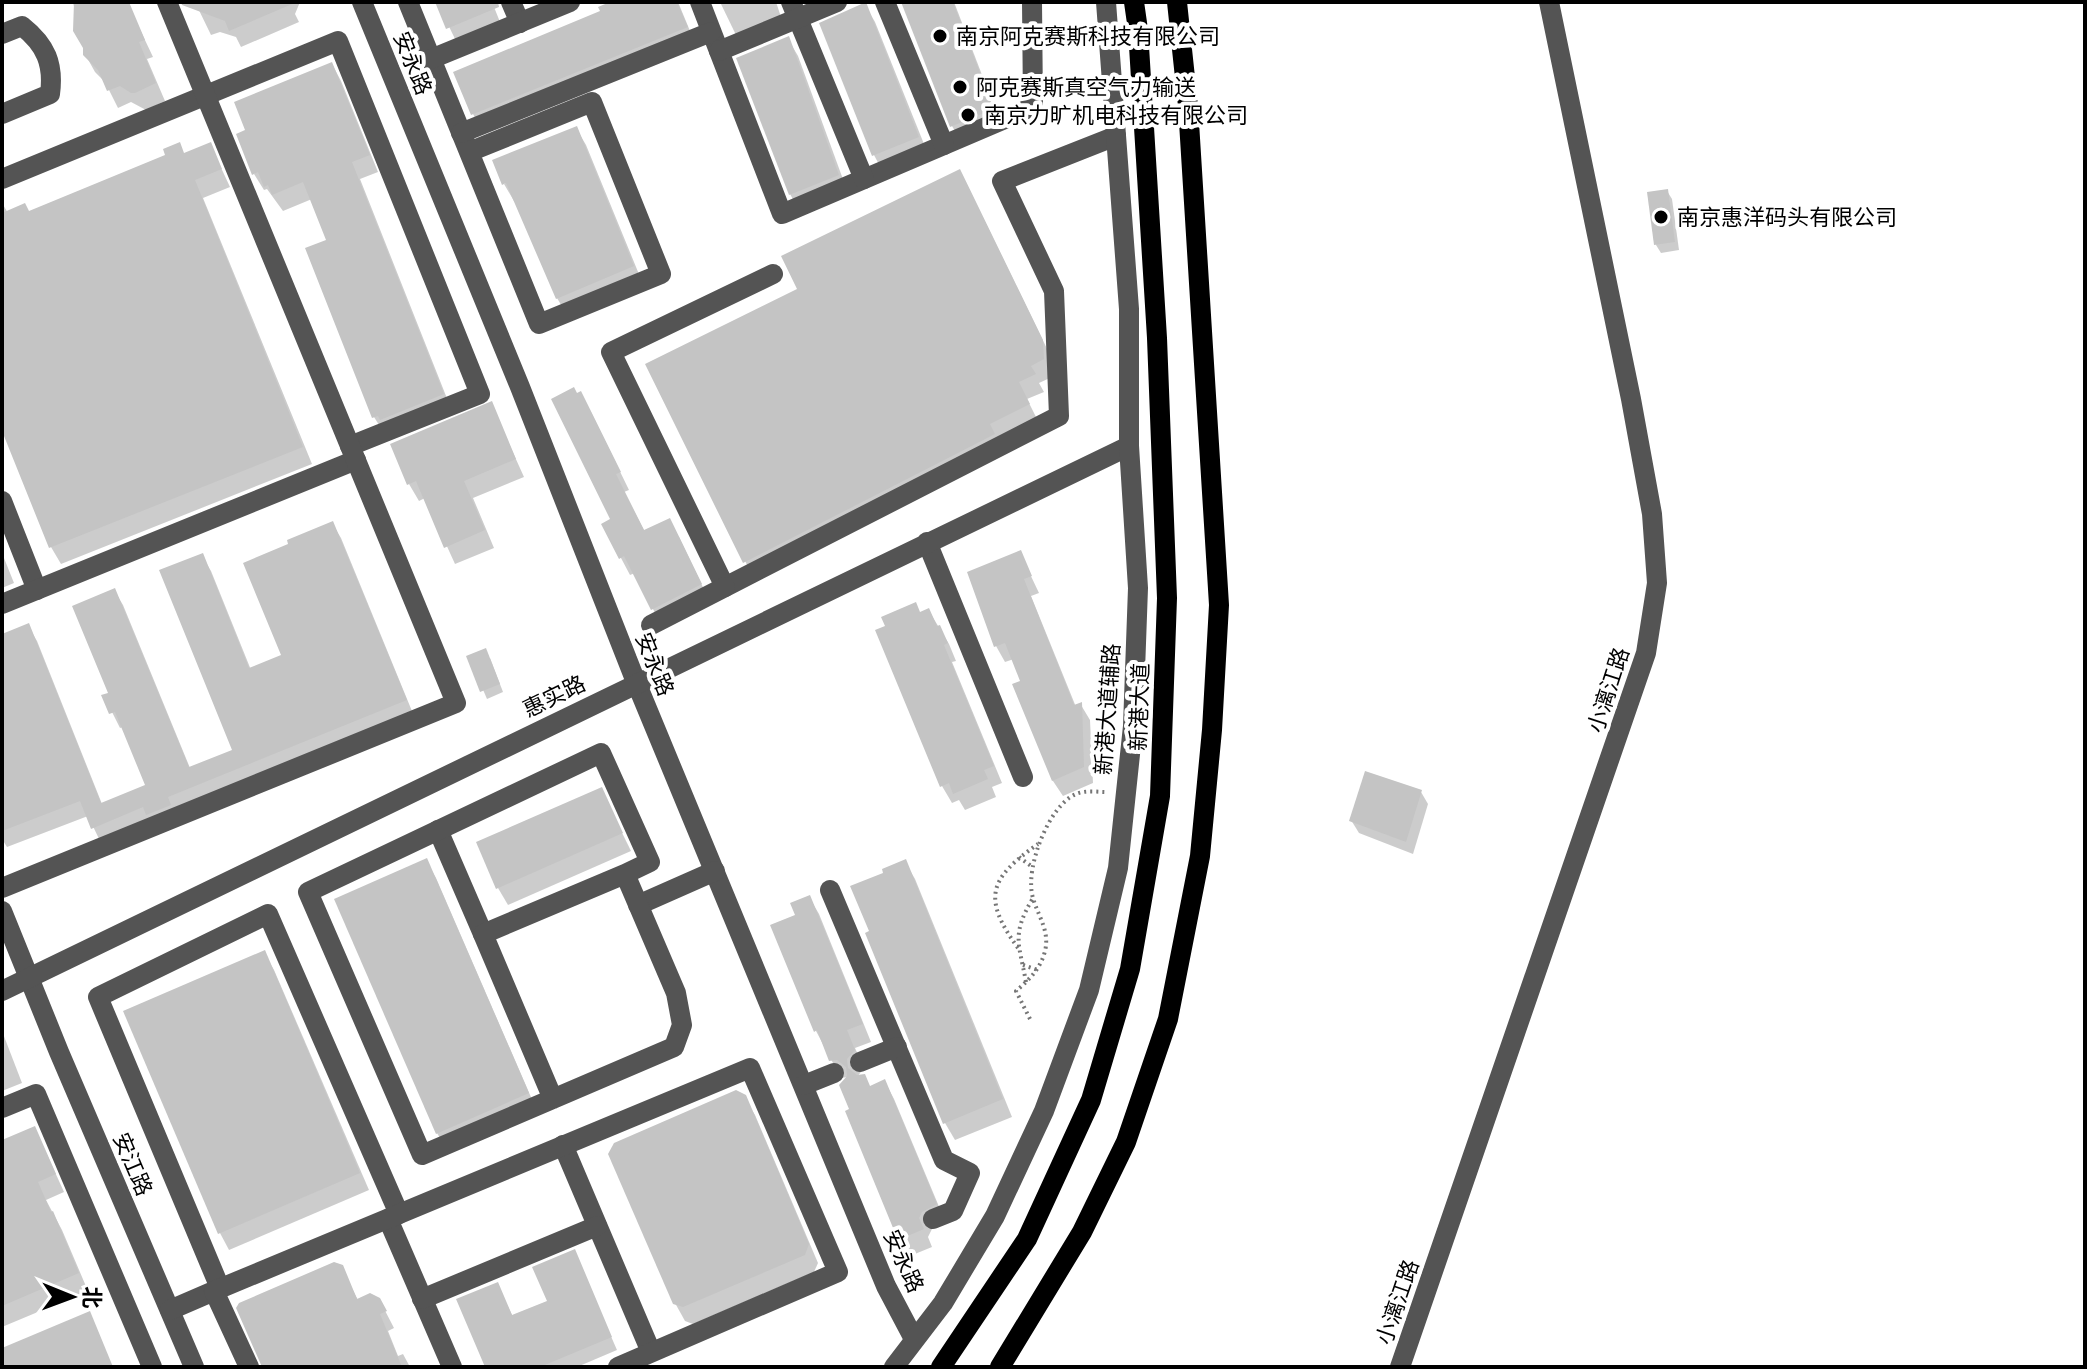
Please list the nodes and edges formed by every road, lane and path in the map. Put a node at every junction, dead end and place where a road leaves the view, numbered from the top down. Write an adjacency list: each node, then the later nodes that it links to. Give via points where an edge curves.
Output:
1 (167, 2): 21 (street)
2 (362, 2): 16 (street, 安永路)
3 (408, 2): 20 (street)
4 (511, 2): 15 (street)
5 (570, 2): 15 (street)
6 (700, 2): 19 (street)
7 (837, 2): 14 (street)
8 (885, 2): 25 (street)
9 (1032, 2): 25 (street, via 1033,107)
10 (1106, 2): 23 (street, 新港大道辅路)
11 (1134, 2): 82 (main road, 新港大道, via 1157,338 1167,598 1160,796 1130,969 1091,1100 1027,1239)
12 (1177, 2): 83 (main road, via 1219,605 1200,856 1168,1019 1126,1142 1082,1232)
13 (1549, 2): 84 (street, 小漓江路, via 1631,399 1652,514 1657,583 1646,653)
14 (794, 10): 19 (street); 27 (street)
15 (520, 23): 20 (street)
16 (372, 28): 18 (street); 37 (street, 安永路)
17 (2, 34): 22 (street, via 22,26 39,39 53,74 50,94)
18 (338, 41): 21 (street); 30 (street, via 480,394)
19 (715, 41): 24 (street); 27 (street, via 782,214)
20 (431, 59): 24 (street)
21 (205, 96): 26 (street); 30 (street)
22 (2, 114)
23 (1116, 136): 29 (street, 新港大道辅路, via 1129,309); 33 (street, via 1002,181 1054,291 1059,416)
24 (465, 142): 24 (street, via 539,324 661,274 592,102)
25 (944, 145): 27 (street)
26 (5, 170)
27 (864, 179)
28 (773, 274): 33 (street, via 611,352)
29 (1129, 446): 32 (street, 惠实路); 74 (street, 新港大道辅路, via 1138,588 1133,726 1118,868 1089,990 1044,1111 995,1216 943,1303)
30 (353, 453): 34 (street); 46 (street, via 456,703)
31 (2, 501): 34 (street)
32 (927, 542): 37 (street, 惠实路); 38 (street)
33 (725, 587): 36 (street)
34 (37, 590): 35 (street)
35 (2, 604)
36 (651, 625)
37 (636, 682): 44 (street, 安永路); 57 (street, 惠实路)
38 (1023, 777)
39 (1107, 792): 41 (path, via 1076,794 1060,805)
40 (438, 830): 45 (street, via 601,753 650,862); 53 (street); 65 (street, via 308,892 314,907 422,1155)
41 (1038, 844): 42 (path); 43 (path)
42 (1019, 857): 43 (path); 52 (path, via 996,883 996,902)
43 (1031, 866): 48 (path)
44 (715, 871): 49 (street); 64 (street, 安永路)
45 (625, 874): 49 (street); 53 (street)
46 (2, 888)
47 (830, 890): 61 (street)
48 (1033, 898): 51 (path); 56 (path, via 1046,928)
49 (638, 905): 65 (street, via 676,993 682,1025 674,1047)
50 (4, 923): 57 (street, 安江路)
51 (1018, 927): 52 (path); 54 (path)
52 (1006, 929): 54 (path)
53 (483, 934): 65 (street)
54 (1018, 948): 55 (path)
55 (1023, 965): 56 (path); 58 (path)
56 (1038, 970): 58 (path)
57 (30, 979): 59 (street, 惠实路); 73 (street, 安江路)
58 (1026, 982): 60 (path, via 1016,991)
59 (2, 991)
60 (1030, 1019)
61 (897, 1047): 62 (street); 69 (street, via 944,1160 970,1173 953,1211)
62 (860, 1062)
63 (834, 1073): 64 (street)
64 (804, 1085): 74 (street, 安永路, via 886,1286)
65 (553, 1099)
66 (2, 1108): 76 (street, via 36,1094)
67 (563, 1145): 68 (street); 70 (street); 75 (street, via 750,1068 838,1272)
68 (393, 1216): 71 (street); 71 (street, via 268,914 98,997); 72 (street)
69 (933, 1219)
70 (597, 1226): 72 (street); 75 (street)
71 (217, 1290): 73 (street); 78 (street)
72 (422, 1299): 79 (street)
73 (170, 1310): 77 (street, 安江路)
74 (914, 1339): 81 (street, 新港大道辅路)
75 (651, 1352): 80 (street)
76 (152, 1367)
77 (194, 1367)
78 (249, 1367)
79 (452, 1367)
80 (618, 1367)
81 (894, 1367)
82 (941, 1367)
83 (1000, 1367)
84 (1400, 1367)

